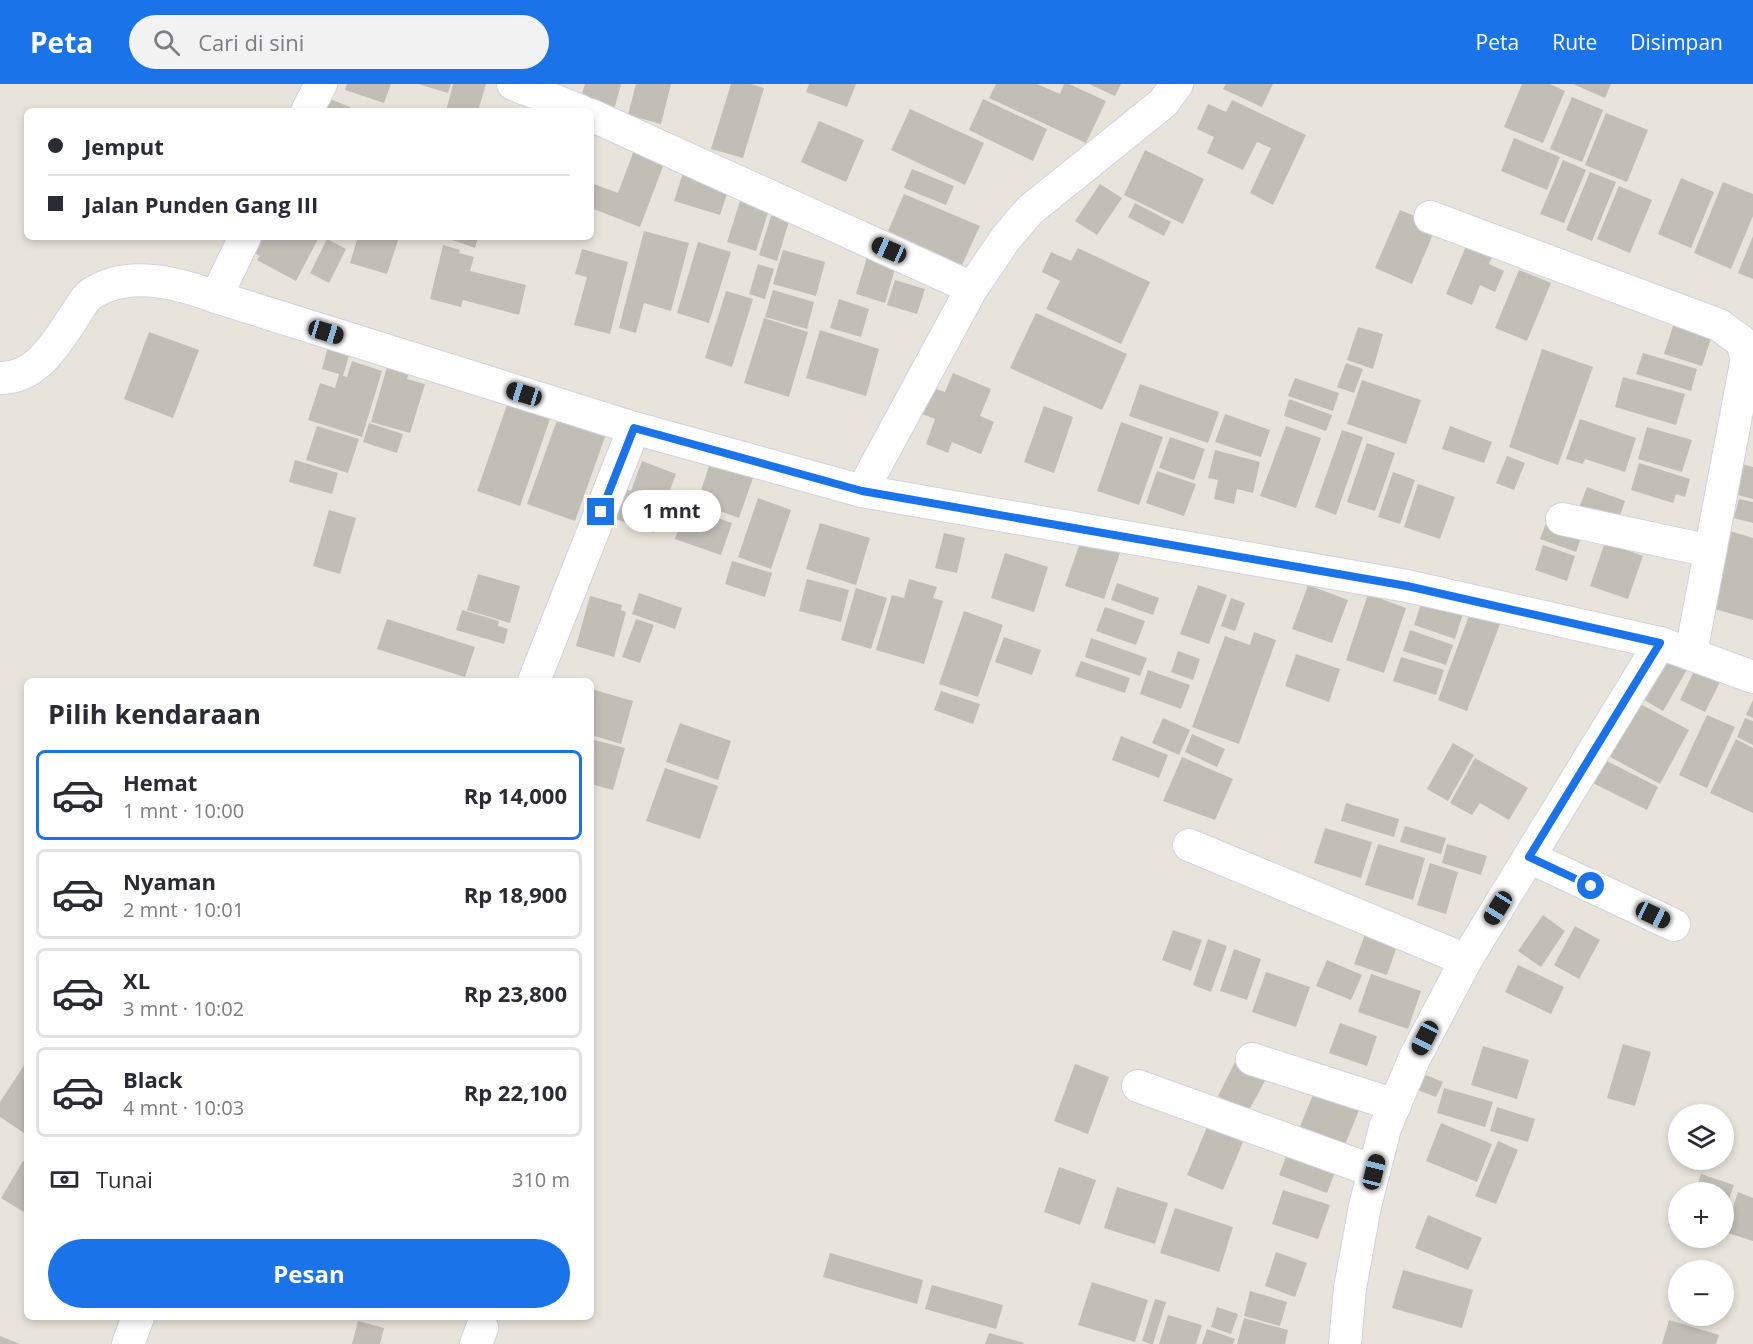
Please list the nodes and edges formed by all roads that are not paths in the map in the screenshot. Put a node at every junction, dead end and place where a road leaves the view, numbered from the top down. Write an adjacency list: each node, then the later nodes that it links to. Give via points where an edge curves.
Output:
1 (321, 84): 4 (street)
2 (513, 84): 5 (street)
3 (1177, 84): 9 (street, via 1164,103 1030,210)
4 (309, 108)
5 (573, 108)
6 (594, 116): 9 (street)
7 (1430, 217): 15 (street, via 1719,325 1742,341 1747,358)
8 (244, 240): 10 (street)
9 (972, 288): 13 (street)
10 (216, 297): 11 (street, via 183,285 141,280 111,284 89,295 38,364 18,376); 12 (street)
11 (0, 378)
12 (634, 428): 13 (street); 19 (street)
13 (862, 491): 16 (street, via 1407,586)
14 (1562, 519): 15 (street)
15 (1710, 551): 17 (street)
16 (1660, 643): 17 (street); 21 (street)
17 (1691, 653): 18 (street)
18 (1753, 677)
19 (535, 678)
20 (1189, 845): 23 (street)
21 (1529, 857): 22 (street); 23 (street)
22 (1674, 925)
23 (1466, 960): 26 (street)
24 (1251, 1059): 26 (street)
25 (1138, 1086): 27 (street)
26 (1395, 1105): 27 (street)
27 (1374, 1172): 30 (street, via 1350,1288)
28 (137, 1320): 29 (street)
29 (128, 1344)
30 (1345, 1344)

